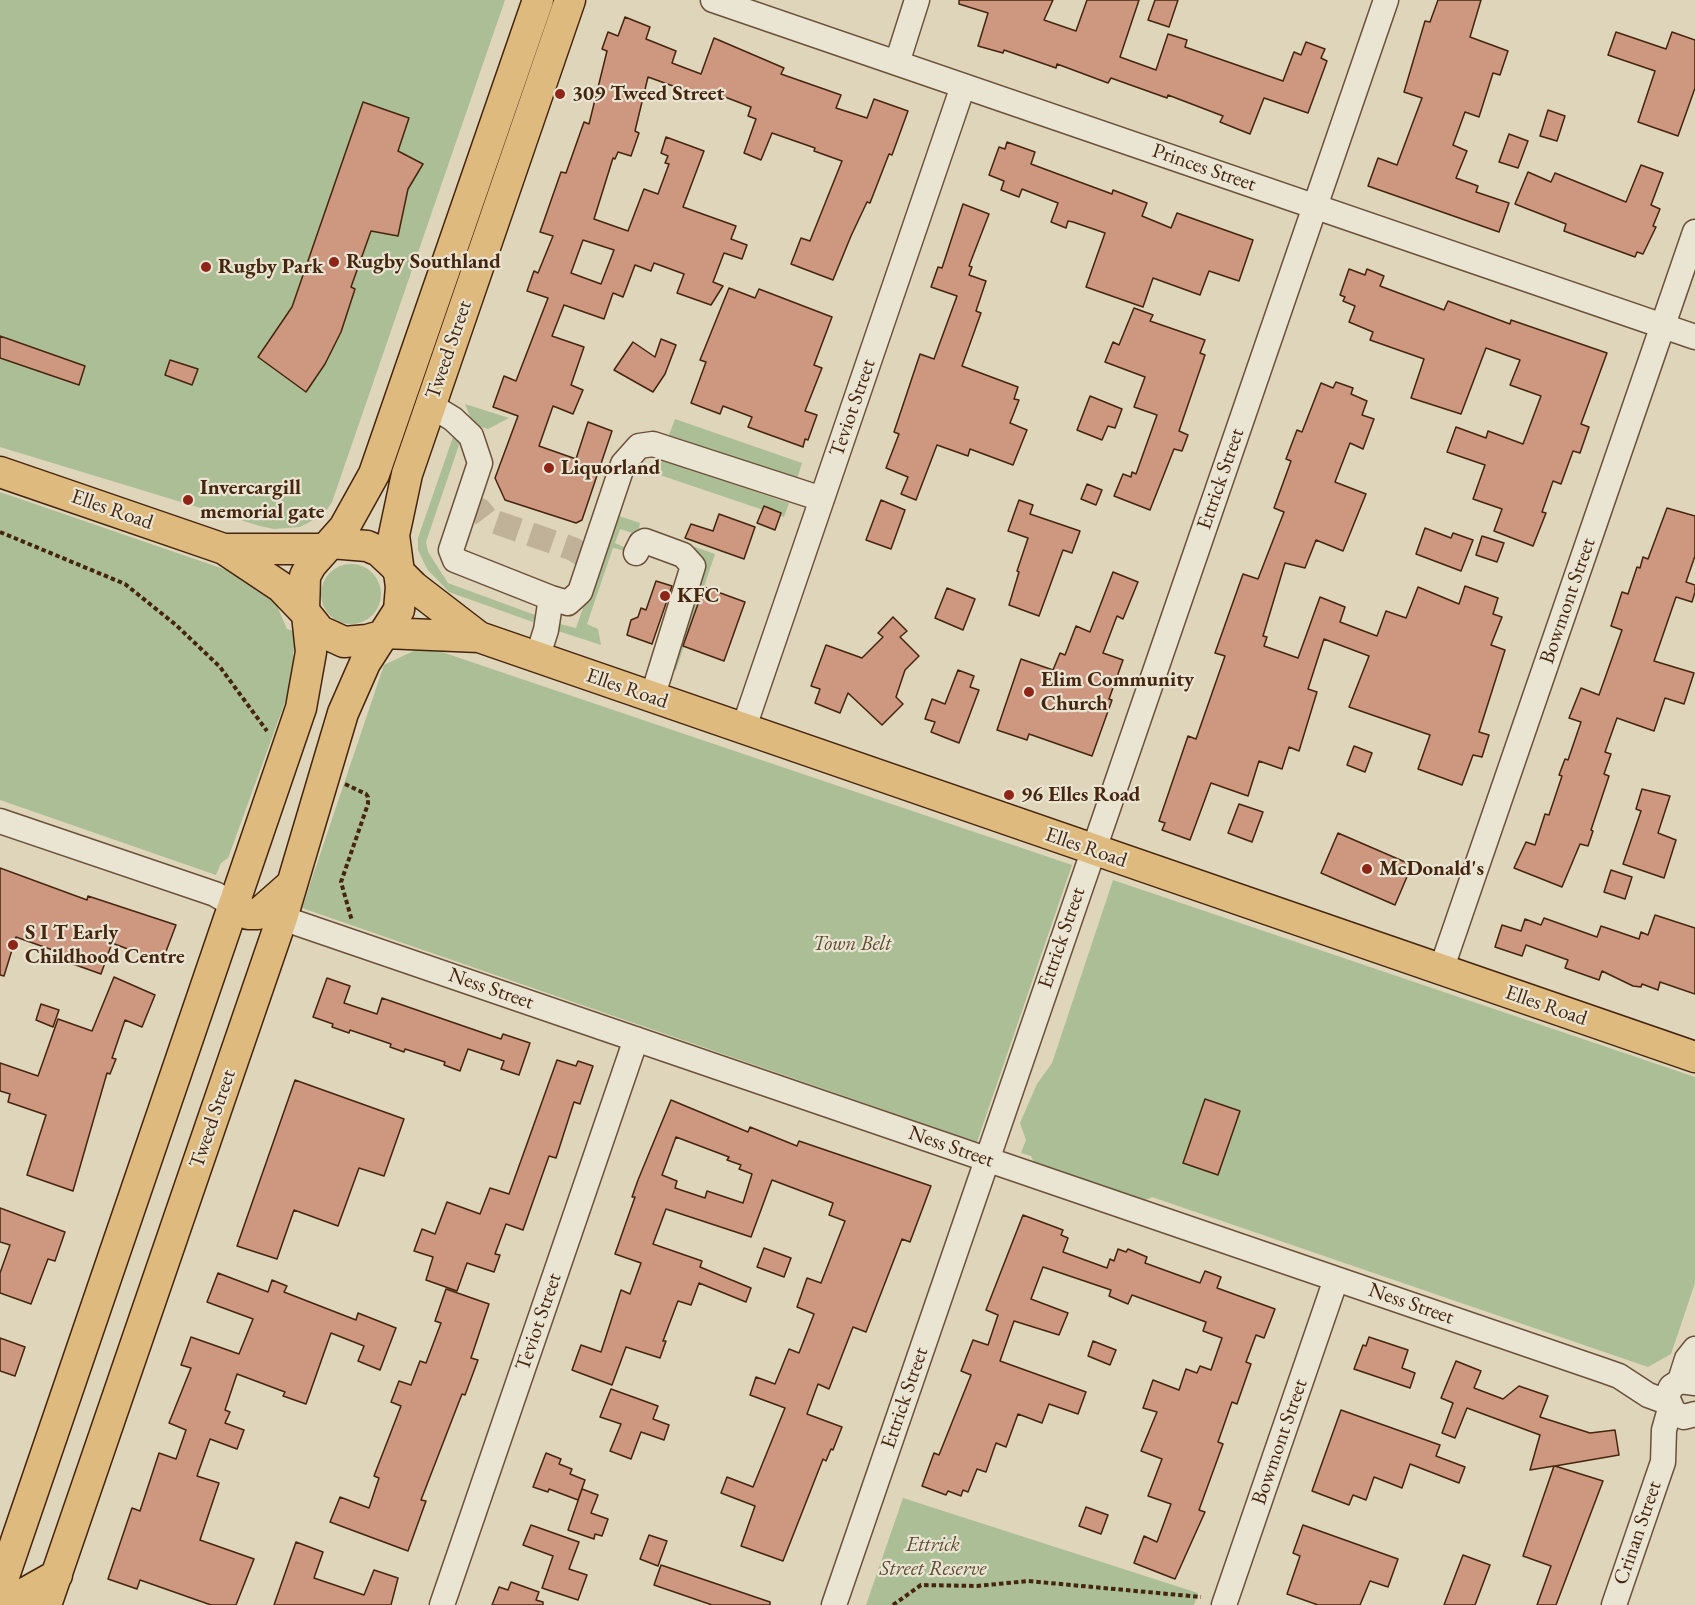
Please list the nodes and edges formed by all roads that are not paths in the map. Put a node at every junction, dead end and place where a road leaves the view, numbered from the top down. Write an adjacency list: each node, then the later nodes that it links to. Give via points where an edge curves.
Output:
1 (538, 0): 15 (main road, Tweed Street, via 374,474 354,512)
2 (570, 0): 12 (main road, Tweed Street)
3 (713, 0): 6 (street, Princes Street)
4 (917, 0): 6 (street)
5 (1386, 0): 8 (street, Ettrick Street)
6 (897, 63): 7 (street, Princes Street)
7 (963, 86): 8 (street, Princes Street); 14 (street, Teviot Street)
8 (1315, 206): 10 (street, Princes Street); 27 (street, Ettrick Street)
9 (1695, 232): 10 (street, Bowmont Street)
10 (1663, 326): 11 (street, Princes Street); 31 (street, Bowmont Street)
11 (1695, 337)
12 (430, 405): 18 (main road, Tweed Street, via 397,509); 19 (street, via 471,436 480,463 451,550 455,560)
13 (0, 472): 16 (main road, Elles Road)
14 (822, 499): 19 (street, via 653,444 639,446 623,464 580,592 568,603); 25 (street, Teviot Street)
15 (327, 546): 16 (main road, Elles Road); 18 (main road, via 367,546 379,551); 20 (main road, Tweed Street, via 305,576)
16 (224, 549): 20 (main road, Elles Road, via 281,587)
17 (636, 553): 24 (street, via 645,541 683,555 693,566)
18 (397, 569): 21 (main road, Tweed Street, via 399,610); 22 (main road, Elles Road, via 414,587)
19 (551, 598): 23 (street)
20 (305, 613): 21 (main road, via 320,630 344,642); 29 (main road, Tweed Street, via 311,652 306,690)
21 (383, 634): 22 (main road, Elles Road); 28 (main road, Tweed Street, via 347,703)
22 (479, 637): 23 (main road, Elles Road)
23 (537, 658): 24 (main road, Elles Road)
24 (652, 698): 25 (main road, Elles Road)
25 (743, 730): 27 (main road, Elles Road)
26 (0, 821): 29 (street, via 215,894)
27 (1092, 850): 31 (main road, Elles Road); 34 (street, Ettrick Street)
28 (292, 884): 29 (main road, via 258,914 248,914); 30 (main road, Tweed Street)
29 (234, 905): 39 (main road, Tweed Street)
30 (282, 918): 32 (street, Ness Street); 38 (main road, Tweed Street)
31 (1441, 970): 33 (main road, Elles Road)
32 (636, 1039): 34 (street, Ness Street); 43 (street, Teviot Street)
33 (1695, 1057)
34 (986, 1159): 35 (street, Ness Street); 41 (street, Ettrick Street)
35 (1336, 1279): 37 (street, Ness Street, via 1619,1376 1648,1395); 44 (street, Bowmont Street)
36 (1695, 1349): 37 (street, Crinan Street, via 1687,1359)
37 (1685, 1402): 45 (street, Crinan Street, via 1682,1437 1663,1462)
38 (57, 1575): 40 (main road, via 25,1593); 42 (main road, Tweed Street)
39 (0, 1588)
40 (0, 1599)
41 (837, 1604)
42 (46, 1605)
43 (442, 1605)
44 (1224, 1605)
45 (1614, 1605)

